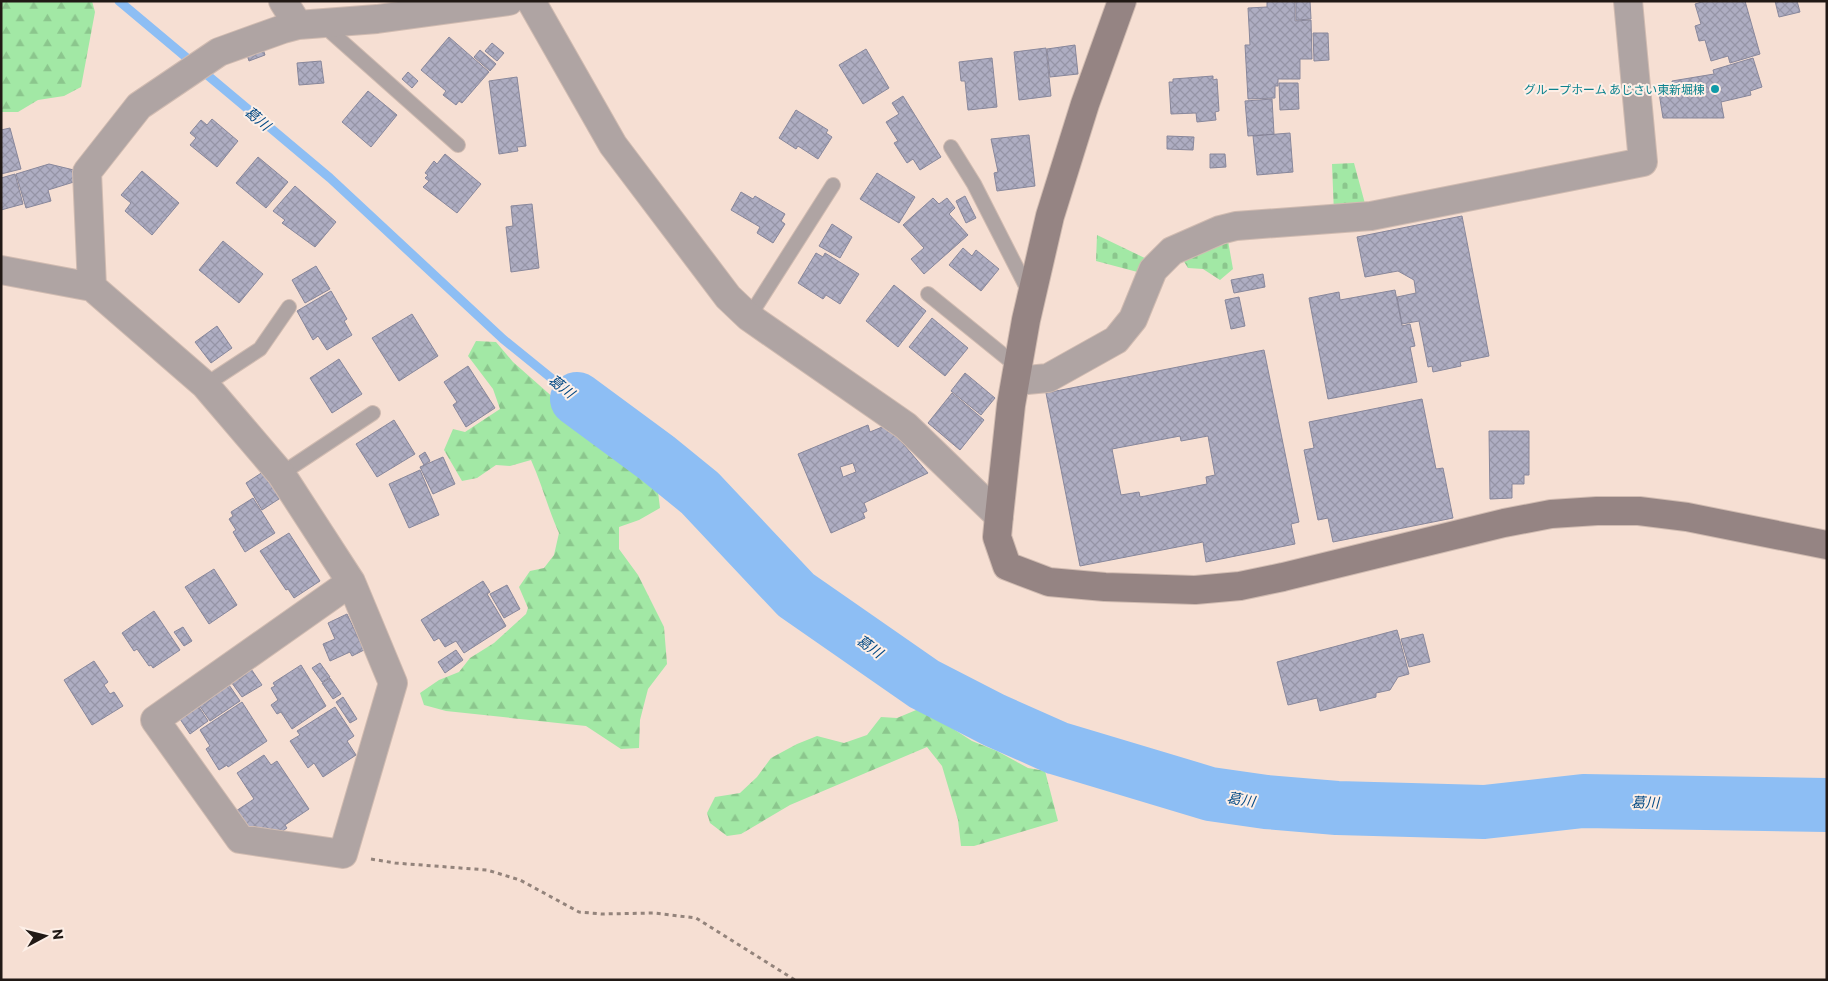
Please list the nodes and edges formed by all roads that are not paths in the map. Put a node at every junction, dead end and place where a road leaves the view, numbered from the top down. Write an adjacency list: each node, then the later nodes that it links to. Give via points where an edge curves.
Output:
1 (282, 1): 6 (street)
2 (509, 1): 6 (street, via 387,18)
3 (531, 1): 15 (street, via 613,145 728,297)
4 (1122, 1): 13 (street, via 1050,216)
5 (1628, 1): 16 (street, via 1643,162 1371,216 1236,226 1220,230 1172,251 1153,270 1133,319 1116,340 1048,378)
6 (310, 24): 7 (lane); 11 (street, via 283,29 219,52 133,113 87,172)
7 (458, 145)
8 (951, 147): 13 (lane, via 974,184)
9 (833, 184): 15 (lane)
10 (1, 270): 11 (street)
11 (92, 287): 17 (street)
12 (928, 294): 16 (lane)
13 (1032, 296): 16 (street)
14 (289, 307): 17 (lane, via 260,349)
15 (749, 318): 20 (street, via 906,426)
16 (1017, 374): 20 (street)
17 (205, 385): 19 (street)
18 (373, 414): 19 (lane)
19 (281, 474): 22 (street)
20 (999, 516): 21 (street, via 997,537 1007,566 1049,582 1134,589 1195,590 1240,586 1504,523 1551,514 1597,511 1639,511 1687,517)
21 (1827, 545)
22 (351, 582): 22 (street, via 393,683 343,854 240,839 154,720)

